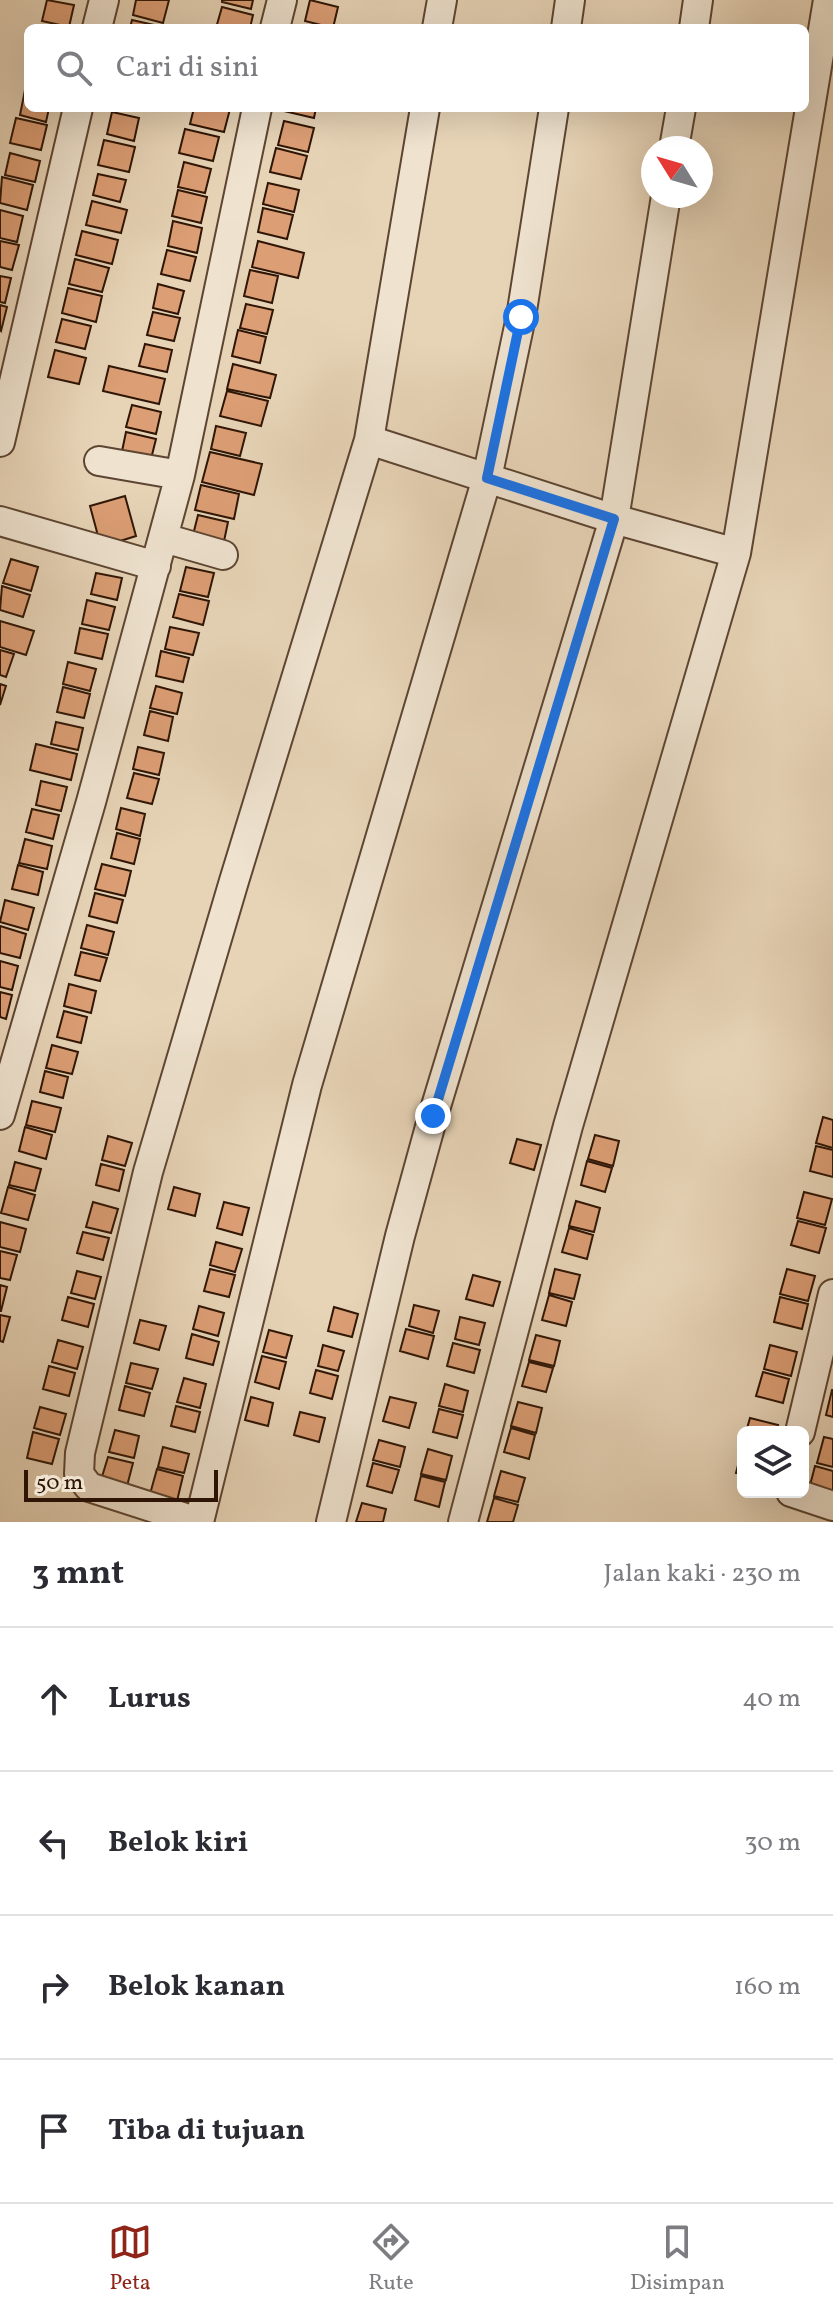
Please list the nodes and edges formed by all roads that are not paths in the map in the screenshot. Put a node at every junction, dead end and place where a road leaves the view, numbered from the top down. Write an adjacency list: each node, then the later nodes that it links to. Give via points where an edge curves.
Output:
1 (104, 0): 7 (street)
2 (282, 0): 8 (street)
3 (442, 0): 9 (street)
4 (570, 0): 10 (street)
5 (698, 0): 11 (street)
6 (828, 0): 27 (street)
7 (98, 24)
8 (276, 24)
9 (438, 24)
10 (567, 24)
11 (695, 24)
12 (77, 112): 20 (street)
13 (256, 112): 22 (street)
14 (424, 112): 19 (street)
15 (553, 112): 23 (street, via 521,317)
16 (680, 112): 17 (street)
17 (676, 136)
18 (664, 208): 24 (street)
19 (369, 440): 23 (street); 35 (street, via 148,1172 80,1453 79,1474 89,1487)
20 (0, 442)
21 (99, 461): 22 (street)
22 (180, 475): 26 (street)
23 (487, 478): 24 (street); 35 (street, via 307,1085)
24 (614, 519): 27 (street); 36 (street, via 433,1116)
25 (0, 521): 29 (street)
26 (164, 538): 28 (street); 29 (street)
27 (736, 553): 37 (street, via 568,1126)
28 (223, 555)
29 (156, 566): 30 (street)
30 (0, 1115)
31 (833, 1294): 32 (street)
32 (801, 1426)
33 (809, 1498): 34 (street)
34 (833, 1506)
35 (198, 1522)
36 (331, 1522)
37 (463, 1522)

